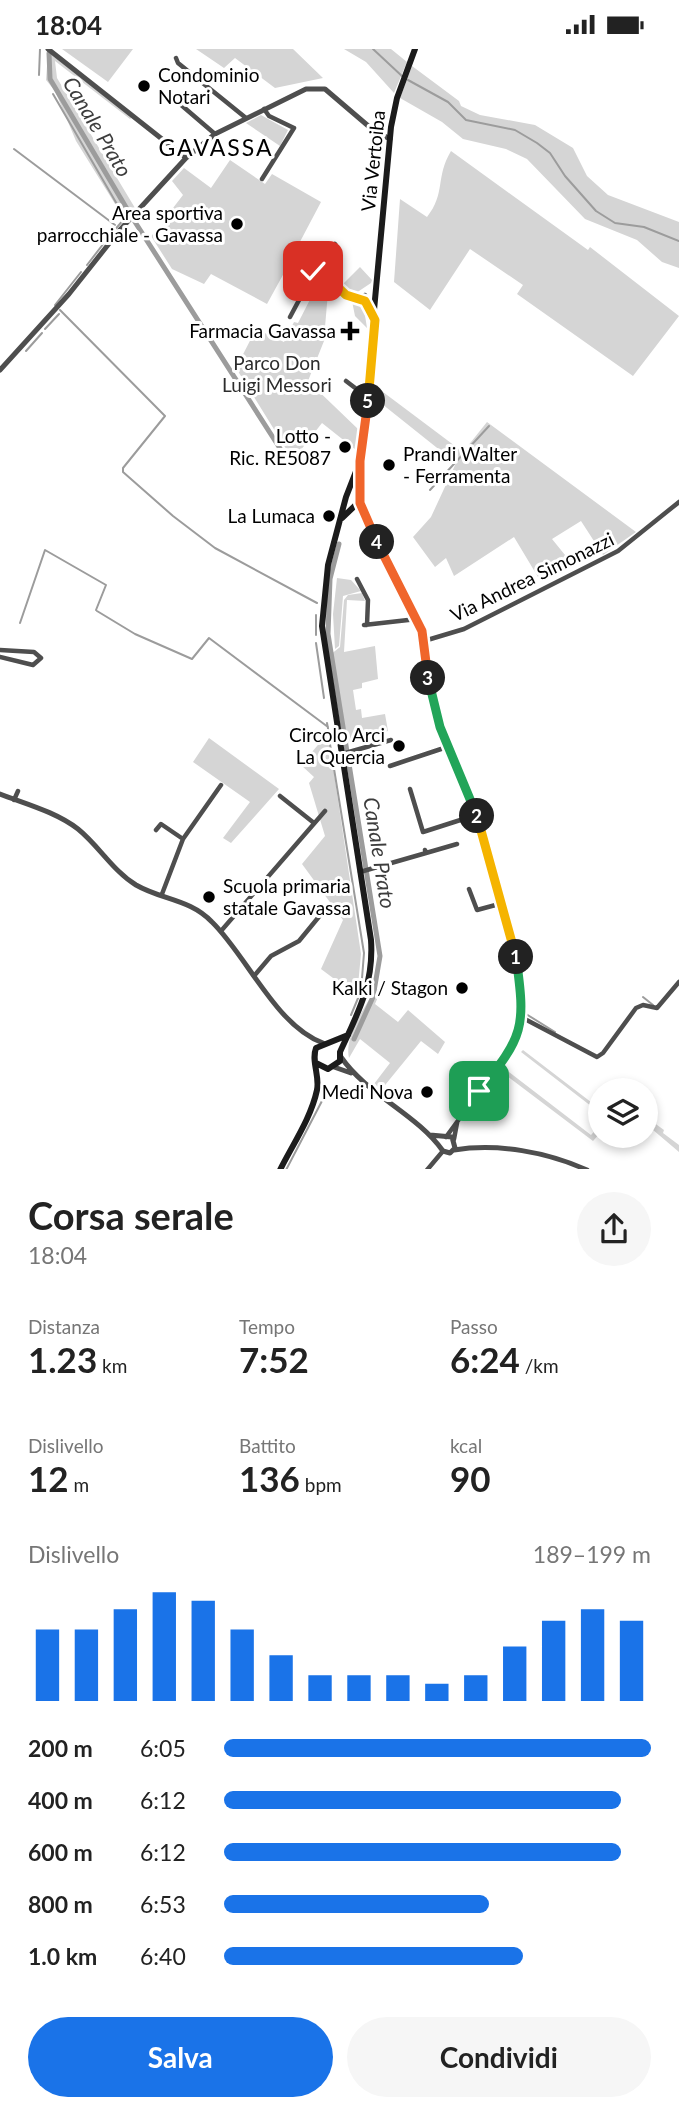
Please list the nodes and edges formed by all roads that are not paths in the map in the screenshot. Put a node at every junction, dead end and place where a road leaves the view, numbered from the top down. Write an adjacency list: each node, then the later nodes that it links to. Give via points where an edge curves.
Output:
1 (48, 49): 9 (street)
2 (415, 49): 8 (main road, Via Vertoiba, via 397,97)
3 (176, 58): 6 (street)
4 (180, 104): 7 (street)
5 (264, 109): 6 (street); 8 (street, via 306,89 321,87); 10 (street, via 294,128)
6 (246, 118): 7 (street)
7 (215, 134): 9 (street)
8 (390, 139): 15 (main road, Via Vertoiba, via 378,279)
9 (186, 158): 17 (street)
10 (262, 179)
11 (335, 244): 12 (street)
12 (319, 265): 13 (street); 14 (street, via 313,267)
13 (321, 271): 14 (street); 15 (street, via 346,295)
14 (314, 272): 16 (street)
15 (367, 298): 19 (main road, via 375,320)
16 (290, 317)
17 (0, 370)
18 (346, 381): 19 (street)
19 (368, 397): 20 (main road)
20 (360, 461): 21 (main road); 22 (main road)
21 (350, 491): 22 (main road); 23 (main road)
22 (359, 492): 25 (main road)
23 (346, 499): 25 (main road); 26 (main road)
24 (679, 502): 29 (street, Via Andrea Simonazzi, via 618,551 464,629)
25 (356, 504): 26 (main road); 28 (street)
26 (341, 520): 34 (main road, via 326,573 322,618)
27 (357, 579): 28 (street, via 368,600 365,625)
28 (417, 619): 29 (street)
29 (424, 641): 33 (street, via 429,687)
30 (0, 650): 31 (street, via 34,652 41,659 33,665)
31 (0, 657)
32 (391, 740): 34 (street)
33 (447, 747): 35 (street); 43 (street)
34 (343, 753): 48 (main road)
35 (390, 766)
36 (221, 785): 46 (street)
37 (410, 789): 43 (street, via 422,832)
38 (18, 791): 41 (street)
39 (0, 794): 41 (street)
40 (280, 796): 44 (street)
41 (14, 800): 50 (street, via 72,825 131,881)
42 (325, 811): 44 (street)
43 (476, 815): 51 (street)
44 (314, 824): 53 (street)
45 (156, 830): 46 (street, via 161,824)
46 (183, 839): 50 (street)
47 (457, 844): 48 (street)
48 (364, 871): 57 (main road, via 372,971 361,1012)
49 (469, 890): 51 (street, via 477,910)
50 (162, 894): 53 (street, via 192,906)
51 (502, 903): 56 (street, via 515,954)
52 (321, 913): 54 (street, via 299,941 271,956)
53 (220, 931): 54 (street)
54 (254, 976): 58 (street)
55 (679, 982): 56 (street, via 657,1008 636,1008 597,1057)
56 (521, 1017): 66 (street, via 511,1050)
57 (348, 1035): 59 (main road); 61 (main road)
58 (309, 1037): 59 (street); 60 (street)
59 (327, 1042): 60 (main road); 61 (main road)
60 (314, 1052): 62 (main road)
61 (341, 1054): 63 (main road); 64 (street)
62 (316, 1063): 63 (main road); 65 (main road)
63 (331, 1068): 64 (street); 65 (main road)
64 (354, 1074): 67 (street)
65 (318, 1085): 73 (main road)
66 (457, 1120): 68 (street); 69 (street)
67 (430, 1135): 68 (street); 71 (street)
68 (445, 1137): 69 (street); 71 (street)
69 (455, 1140): 70 (street); 72 (street)
70 (469, 1147): 72 (street); 75 (street, via 540,1154)
71 (442, 1148): 72 (street); 74 (street)
72 (454, 1150)
73 (281, 1169)
74 (428, 1169)
75 (584, 1169)

